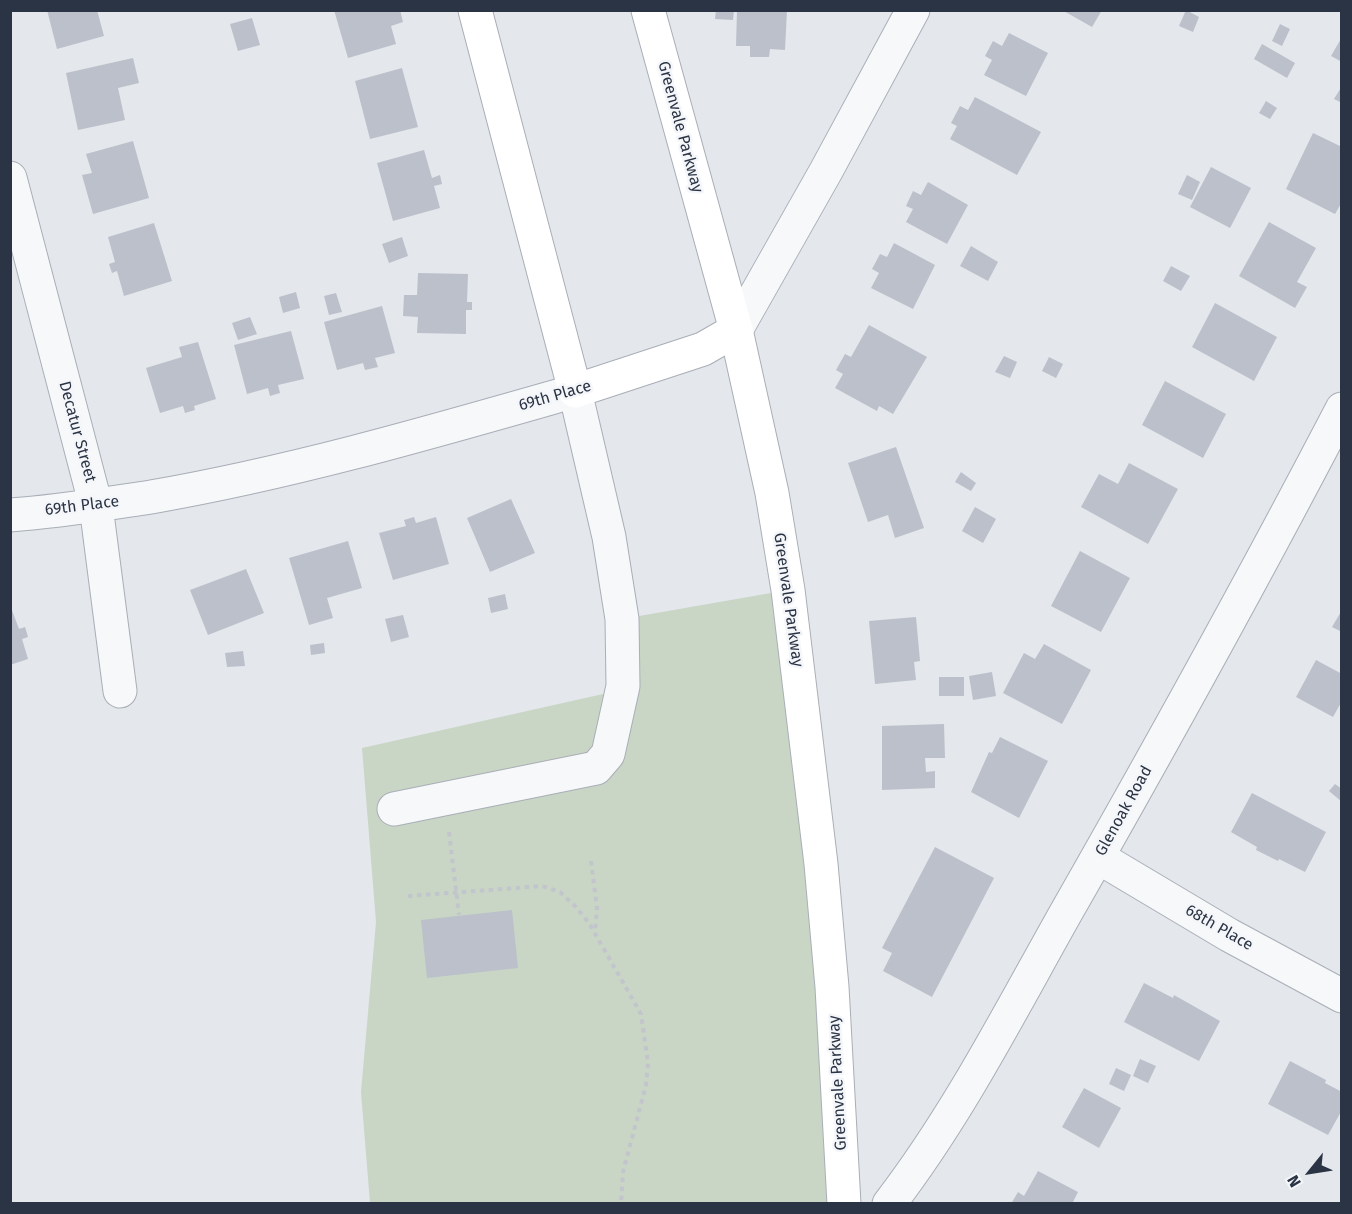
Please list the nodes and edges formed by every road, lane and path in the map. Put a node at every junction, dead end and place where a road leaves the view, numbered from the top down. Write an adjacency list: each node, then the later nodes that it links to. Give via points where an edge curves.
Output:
1 (475, 10): 6 (street)
2 (648, 10): 5 (street, Greenvale Parkway)
3 (913, 10): 5 (street)
4 (10, 178): 8 (street, Decatur Street)
5 (736, 330): 6 (street, 69th Place, via 703,349); 21 (street, Greenvale Parkway, via 772,494 788,590 825,909)
6 (575, 391): 8 (street, 69th Place, via 291,468); 11 (street, via 609,537 622,620 623,686 608,754 597,768)
7 (1341, 409): 12 (street, Glenoak Road, via 1264,558)
8 (96, 506): 9 (street, 69th Place); 10 (street, Decatur Street)
9 (10, 515)
10 (120, 691)
11 (394, 809)
12 (1098, 857): 19 (street, 68th Place, via 1228,935); 22 (street, Glenoak Road, via 972,1078)
13 (591, 861): 18 (path, via 597,908)
14 (453, 871): 15 (path)
15 (457, 893): 16 (path); 17 (path); 18 (path, via 542,886 568,899)
16 (408, 896)
17 (459, 915)
18 (595, 933): 20 (path, via 642,1014 646,1037 646,1085 623,1172)
19 (1341, 996)
20 (621, 1203)
21 (844, 1203)
22 (889, 1203)

